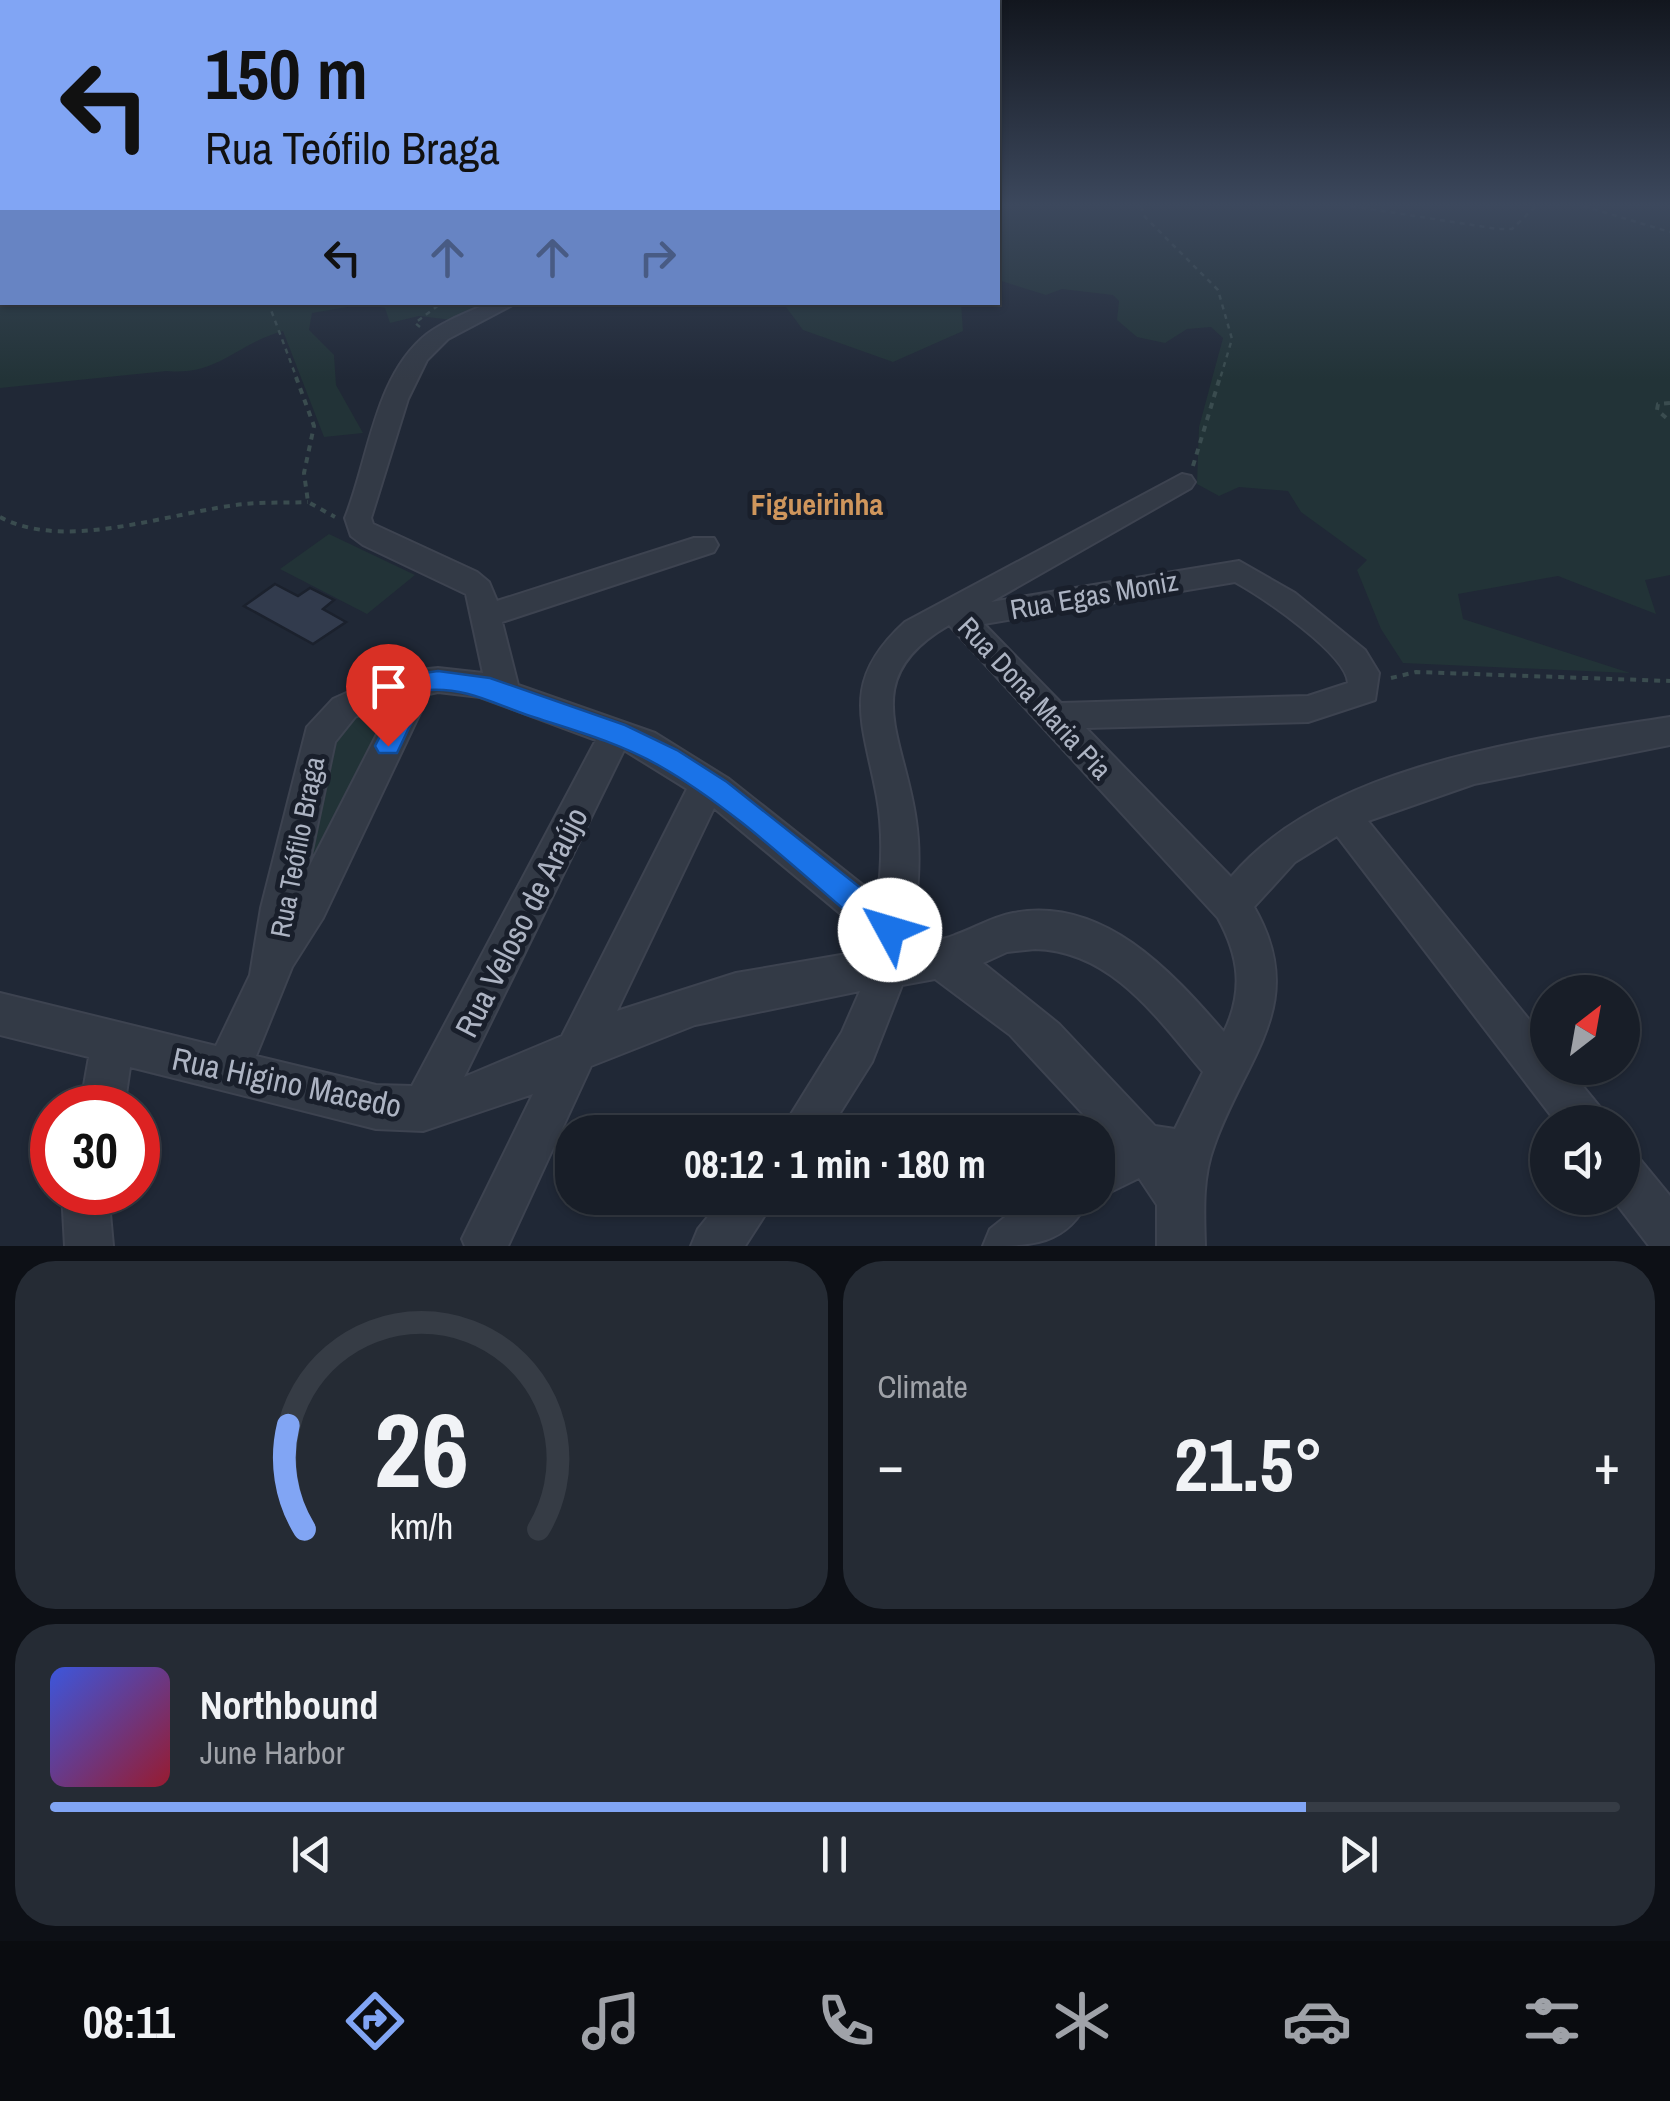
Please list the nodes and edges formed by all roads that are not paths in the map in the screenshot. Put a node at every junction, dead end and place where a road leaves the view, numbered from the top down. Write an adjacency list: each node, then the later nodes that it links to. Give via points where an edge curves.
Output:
1 (502, 305): 5 (street, via 441,334 414,360 358,524 373,538 474,583)
2 (1182, 482): 4 (street)
3 (704, 545): 5 (street)
4 (953, 610): 8 (street, Rua Dona Maria Pia); 8 (street, Rua Egas Moniz, via 988,612 1234,571 1260,583 1361,667 1364,691 1308,709); 14 (street, Rua Dona Maria Pia, via 900,641 878,673 873,694 899,828)
5 (488, 614): 7 (street)
6 (419, 682): 7 (street, Rua Teófilo Braga, via 460,681); 15 (street, Rua Teófilo Braga, via 309,905); 15 (street, Rua Teófilo Braga, via 354,701 320,737 280,908)
7 (504, 694): 10 (street, Rua Teófilo Braga)
8 (1052, 716): 13 (street, Rua Dona Maria Pia)
9 (1670, 731): 12 (street, via 1495,764)
10 (616, 732): 11 (street, Rua Teófilo Braga); 24 (street, Rua Veloso de Araújo)
11 (708, 784): 14 (street, Rua Teófilo Braga); 19 (street)
12 (1344, 816): 13 (street, via 1289,844); 23 (street)
13 (1232, 905): 20 (street, Rua Dona Maria Pia, via 1254,939 1260,973 1256,1011)
14 (887, 949): 16 (street, Rua Higino Macedo); 19 (street, Rua Higino Macedo, via 654,1017); 25 (street, Rua Dona Maria Pia, via 869,1019)
15 (276, 956): 21 (street, Rua Teófilo Braga)
16 (936, 958): 20 (street, Rua Higino Macedo, via 1008,932 1081,937 1139,974); 27 (street, via 1027,1018)
17 (0, 1014): 18 (street, Rua Higino Macedo)
18 (114, 1044): 21 (street, Rua Higino Macedo); 22 (street)
19 (578, 1051): 24 (street, Rua Higino Macedo, via 529,1076); 35 (street)
20 (1228, 1068): 26 (street, Rua Dona Maria Pia)
21 (227, 1072): 24 (street, Rua Higino Macedo, via 376,1107)
22 (106, 1085)
23 (1570, 1105)
24 (423, 1110)
25 (812, 1115)
26 (1192, 1142): 27 (street); 33 (street, Rua Dona Maria Pia)
27 (1147, 1150): 28 (street); 33 (street)
28 (1115, 1166)
29 (1640, 1196): 34 (street)
30 (87, 1215): 36 (street)
31 (739, 1215): 37 (street)
32 (1045, 1215): 38 (street)
33 (1181, 1224)
34 (1670, 1234)
35 (486, 1239)
36 (90, 1246)
37 (714, 1246)
38 (1007, 1246)

